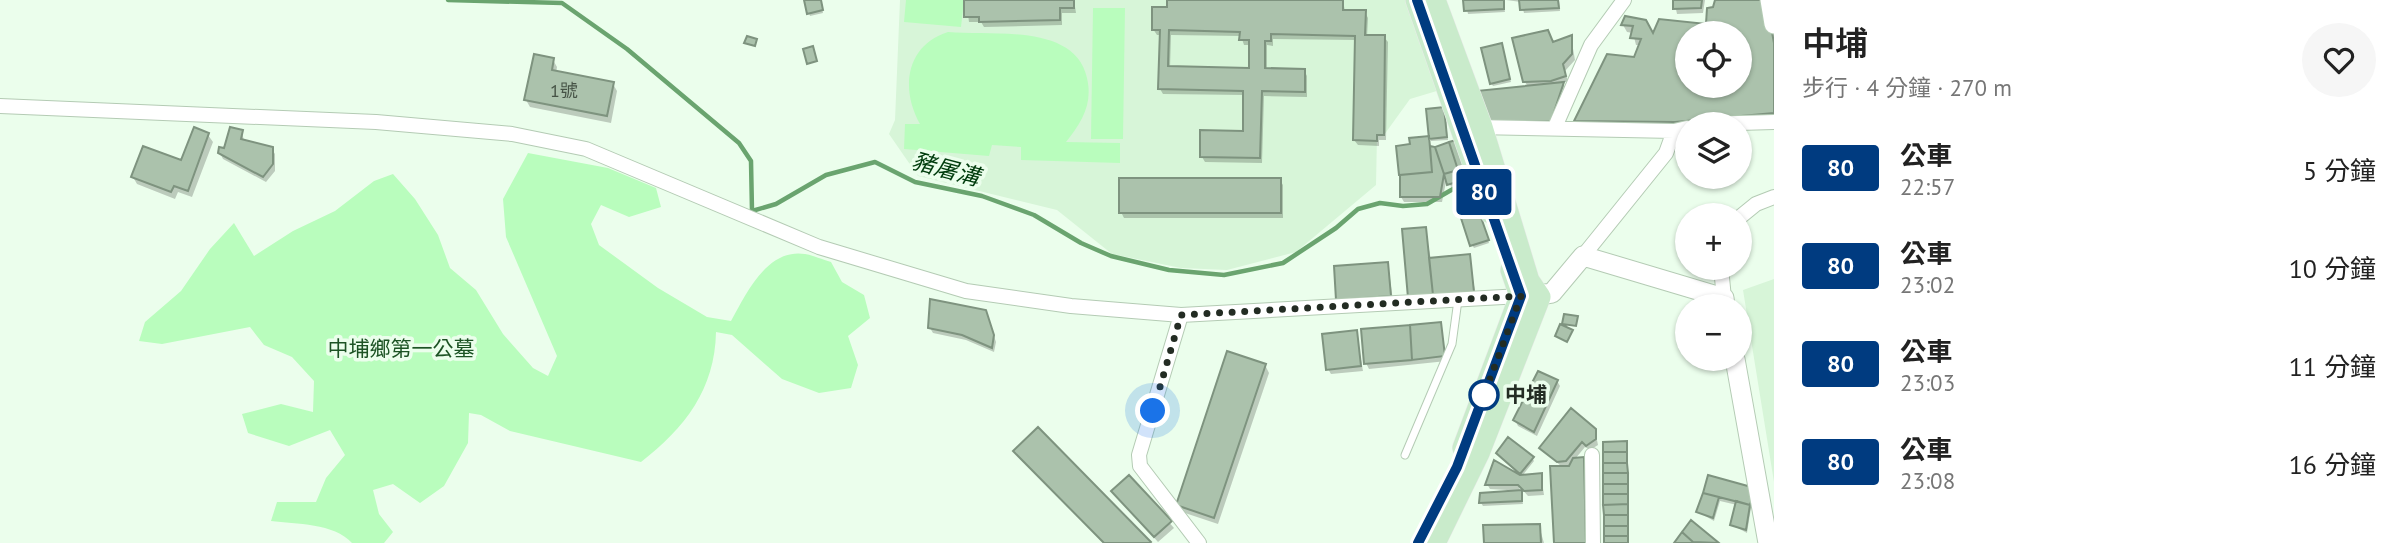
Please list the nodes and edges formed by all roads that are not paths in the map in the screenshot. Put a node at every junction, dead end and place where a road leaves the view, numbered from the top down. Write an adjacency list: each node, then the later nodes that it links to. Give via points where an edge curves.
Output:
1 (1417, 0): 6 (main road)
2 (1434, 0): 6 (main road)
3 (1624, 0): 10 (street, via 1591,45)
4 (1770, 0): 5 (street)
5 (1774, 24)
6 (1452, 74): 11 (main road)
7 (0, 106): 20 (street, via 376,122 547,139 586,149 819,247 966,291)
8 (1774, 122): 9 (street)
9 (1752, 123)
10 (1555, 127): 11 (street); 12 (street)
11 (1471, 128): 18 (main road)
12 (1675, 129)
13 (1675, 139): 16 (street)
14 (1774, 197): 15 (street)
15 (1752, 207)
16 (1583, 256): 17 (street); 18 (street, via 1552,293)
17 (1700, 294)
18 (1530, 297): 19 (street); 25 (main road, via 1457,467); 26 (main road, via 1479,453)
19 (1458, 300): 20 (street); 22 (lane, via 1452,344)
20 (1181, 315): 24 (street, via 1139,455 1144,475)
21 (1737, 371): 28 (street)
22 (1405, 455)
23 (1592, 456): 27 (street)
24 (1199, 543)
25 (1418, 543)
26 (1433, 543)
27 (1592, 543)
28 (1768, 543)

